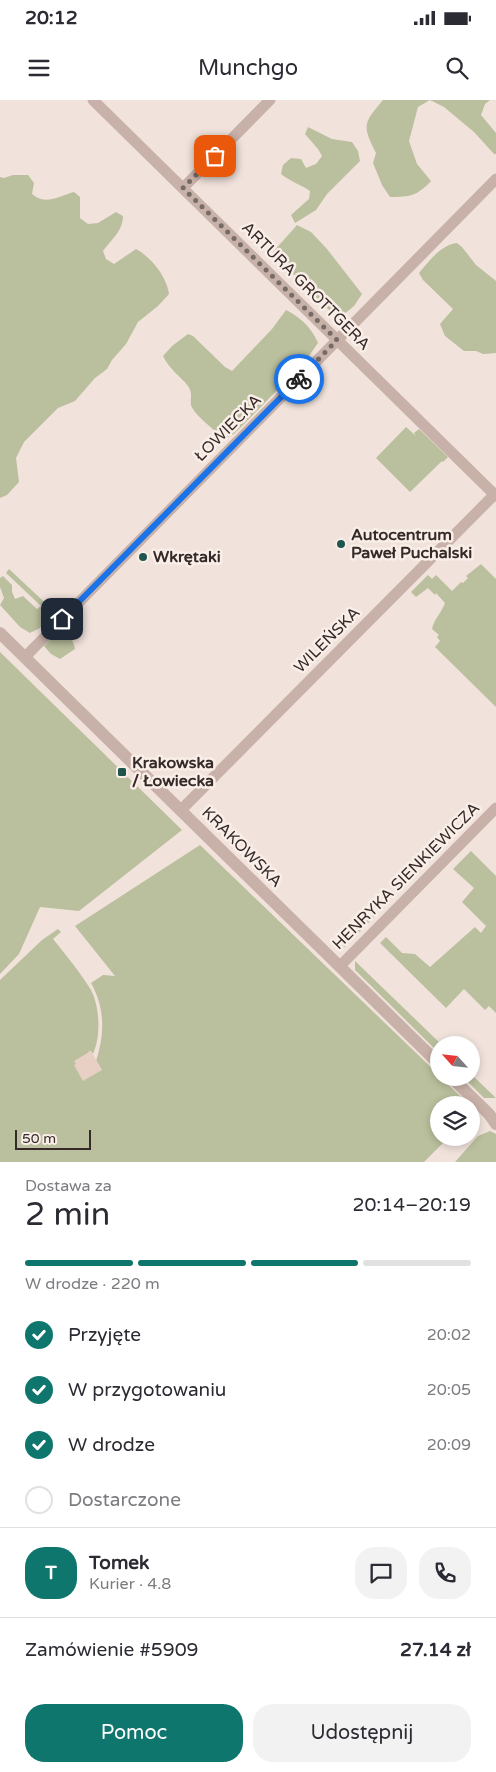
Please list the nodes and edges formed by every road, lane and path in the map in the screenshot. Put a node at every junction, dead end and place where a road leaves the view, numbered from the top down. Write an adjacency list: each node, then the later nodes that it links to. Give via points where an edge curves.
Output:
1 (93, 100): 4 (street, ARTURA GROTTGERA)
2 (270, 100): 4 (street)
3 (496, 179): 5 (street, ŁOWIECKA)
4 (183, 188): 5 (street, ARTURA GROTTGERA)
5 (337, 340): 6 (street, ARTURA GROTTGERA); 8 (street, ŁOWIECKA)
6 (495, 495): 10 (street, WILEŃSKA)
7 (0, 632): 8 (street, KRAKOWSKA)
8 (25, 657): 10 (street, KRAKOWSKA)
9 (496, 808): 11 (street, HENRYKA SIENKIEWICZA)
10 (181, 810): 11 (street, KRAKOWSKA)
11 (340, 966): 12 (street, KRAKOWSKA)
12 (430, 1055)
13 (461, 1086): 14 (street)
14 (494, 1116)

